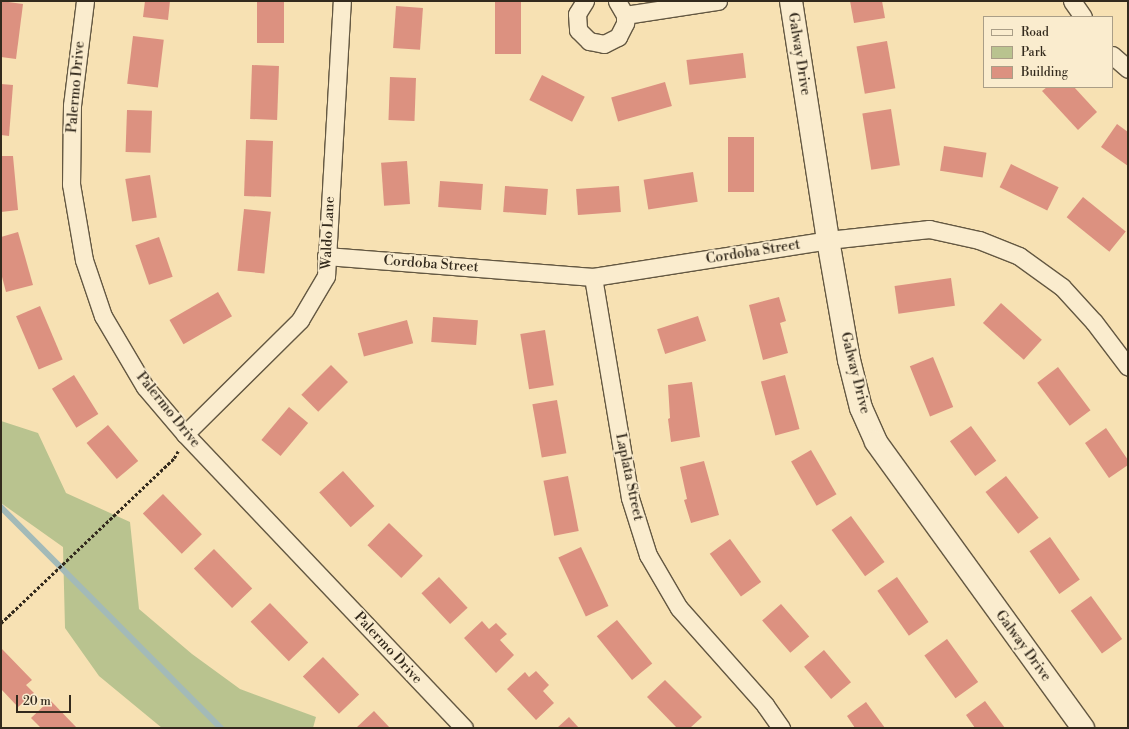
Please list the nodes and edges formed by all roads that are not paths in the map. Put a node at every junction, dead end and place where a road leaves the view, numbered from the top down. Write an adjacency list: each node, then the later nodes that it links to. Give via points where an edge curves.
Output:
1 (85, 1): 15 (street, Palermo Drive, via 72,105 71,184 84,260 103,316 145,387)
2 (342, 1): 12 (street, Waldo Lane)
3 (585, 1): 7 (street, via 580,6 576,22 583,36 596,44 611,42 618,37 625,23)
4 (718, 1): 7 (street)
5 (791, 1): 11 (street, Galway Drive)
6 (1072, 1): 8 (street)
7 (621, 8)
8 (1081, 16)
9 (1113, 56): 10 (street)
10 (1128, 70)
11 (828, 240): 13 (street, Cordoba Street); 14 (street, Cordoba Street, via 929,229 979,240 1019,256 1062,287 1094,322); 18 (street, Galway Drive, via 849,360 861,408 876,442)
12 (326, 256): 13 (street, Cordoba Street); 15 (street, Waldo Lane, via 326,276 300,320)
13 (593, 277): 17 (street, Laplata Street, via 630,498 648,555 679,608 765,705)
14 (1128, 367)
15 (185, 434): 16 (street, Palermo Drive)
16 (464, 728)
17 (781, 728)
18 (1083, 728)

